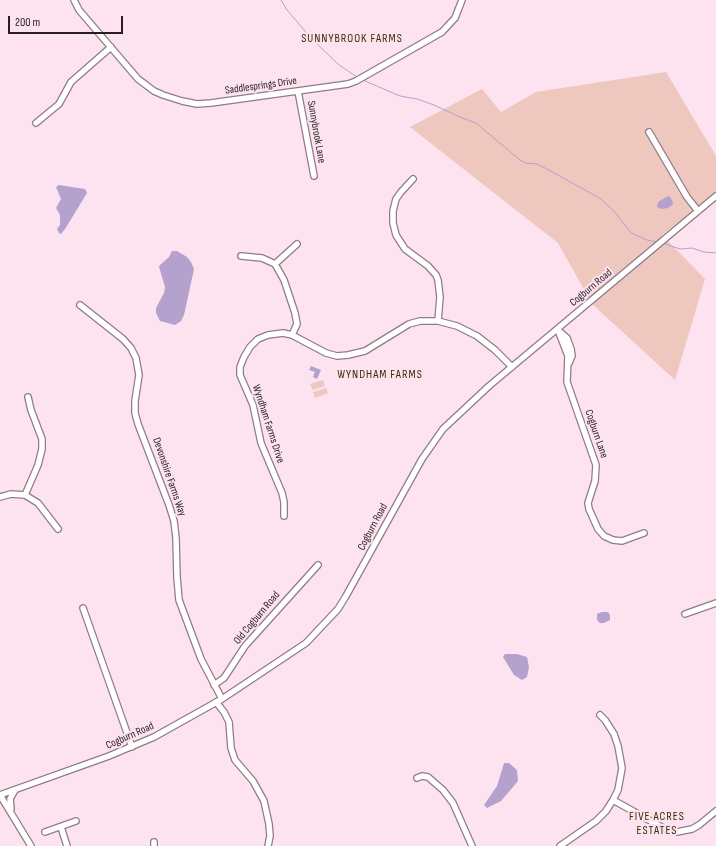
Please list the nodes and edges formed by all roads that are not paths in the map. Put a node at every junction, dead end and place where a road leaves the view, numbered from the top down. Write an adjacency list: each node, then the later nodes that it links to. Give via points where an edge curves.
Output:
1 (74, 0): 3 (street, Saddlesprings Drive, via 79,10)
2 (462, 0): 4 (street, Saddlesprings Drive, via 455,18 442,32 363,78 348,84)
3 (111, 47): 4 (street, Saddlesprings Drive, via 145,84 163,95 182,101 196,104 211,103); 5 (street, via 71,82 59,104)
4 (298, 91): 7 (street, Sunnybrook Lane)
5 (36, 123)
6 (649, 132): 10 (street)
7 (314, 176)
8 (413, 180): 15 (street, via 396,199 393,223 396,235 405,249 436,275 440,297)
9 (716, 196): 10 (street, Cogburn Road)
10 (698, 211): 16 (street, Cogburn Road)
11 (297, 244): 13 (street)
12 (241, 256): 13 (street, via 262,258)
13 (275, 264): 17 (street, via 284,280 295,313 296,324)
14 (80, 305): 29 (street, Devonshire Farms Way, via 123,339 136,358 139,375 135,413 174,521 179,600 201,659)
15 (438, 321): 17 (street, Wyndham Farms Drive, via 409,324 365,351 348,356 326,353); 18 (street, Wyndham Farms Drive, via 457,326 477,336)
16 (557, 330): 18 (street, Cogburn Road); 24 (street, Cogburn Lane, via 567,338 571,349 567,382 596,465 589,509 598,530 613,540 622,541)
17 (292, 335): 22 (street, Wyndham Farms Drive, via 275,333 258,339 244,356 240,373 253,405 261,443 282,492)
18 (512, 367): 30 (street, Cogburn Road, via 455,418 434,441 346,596 323,626 299,649)
19 (28, 397): 20 (street, via 42,439 42,449)
20 (25, 495): 21 (street, via 11,494); 23 (street, via 38,503)
21 (0, 497)
22 (284, 516)
23 (58, 530)
24 (644, 533)
25 (318, 565): 29 (street, Old Cogburn Road, via 245,646 224,678)
26 (716, 603): 28 (street)
27 (83, 608): 32 (street)
28 (685, 614)
29 (214, 685): 30 (street, Devonshire Farms Way)
30 (219, 701): 32 (street, Cogburn Road); 44 (street, Devonshire Farms Way, via 229,722 231,748 235,760 253,781 264,801 269,824)
31 (600, 715): 36 (street, via 614,734 621,756 620,779)
32 (132, 747): 34 (street, Cogburn Road)
33 (417, 778): 45 (street, via 428,777 443,790 453,803)
34 (15, 790): 35 (street, Cogburn Road); 38 (street, via 9,801)
35 (0, 795): 38 (street)
36 (613, 800): 37 (street, via 677,832 692,829); 46 (street, via 596,820)
37 (716, 811)
38 (12, 816): 42 (street)
39 (76, 821): 40 (street)
40 (61, 827): 41 (street); 43 (street)
41 (46, 832)
42 (31, 846)
43 (67, 846)
44 (268, 846)
45 (472, 846)
46 (560, 846)

